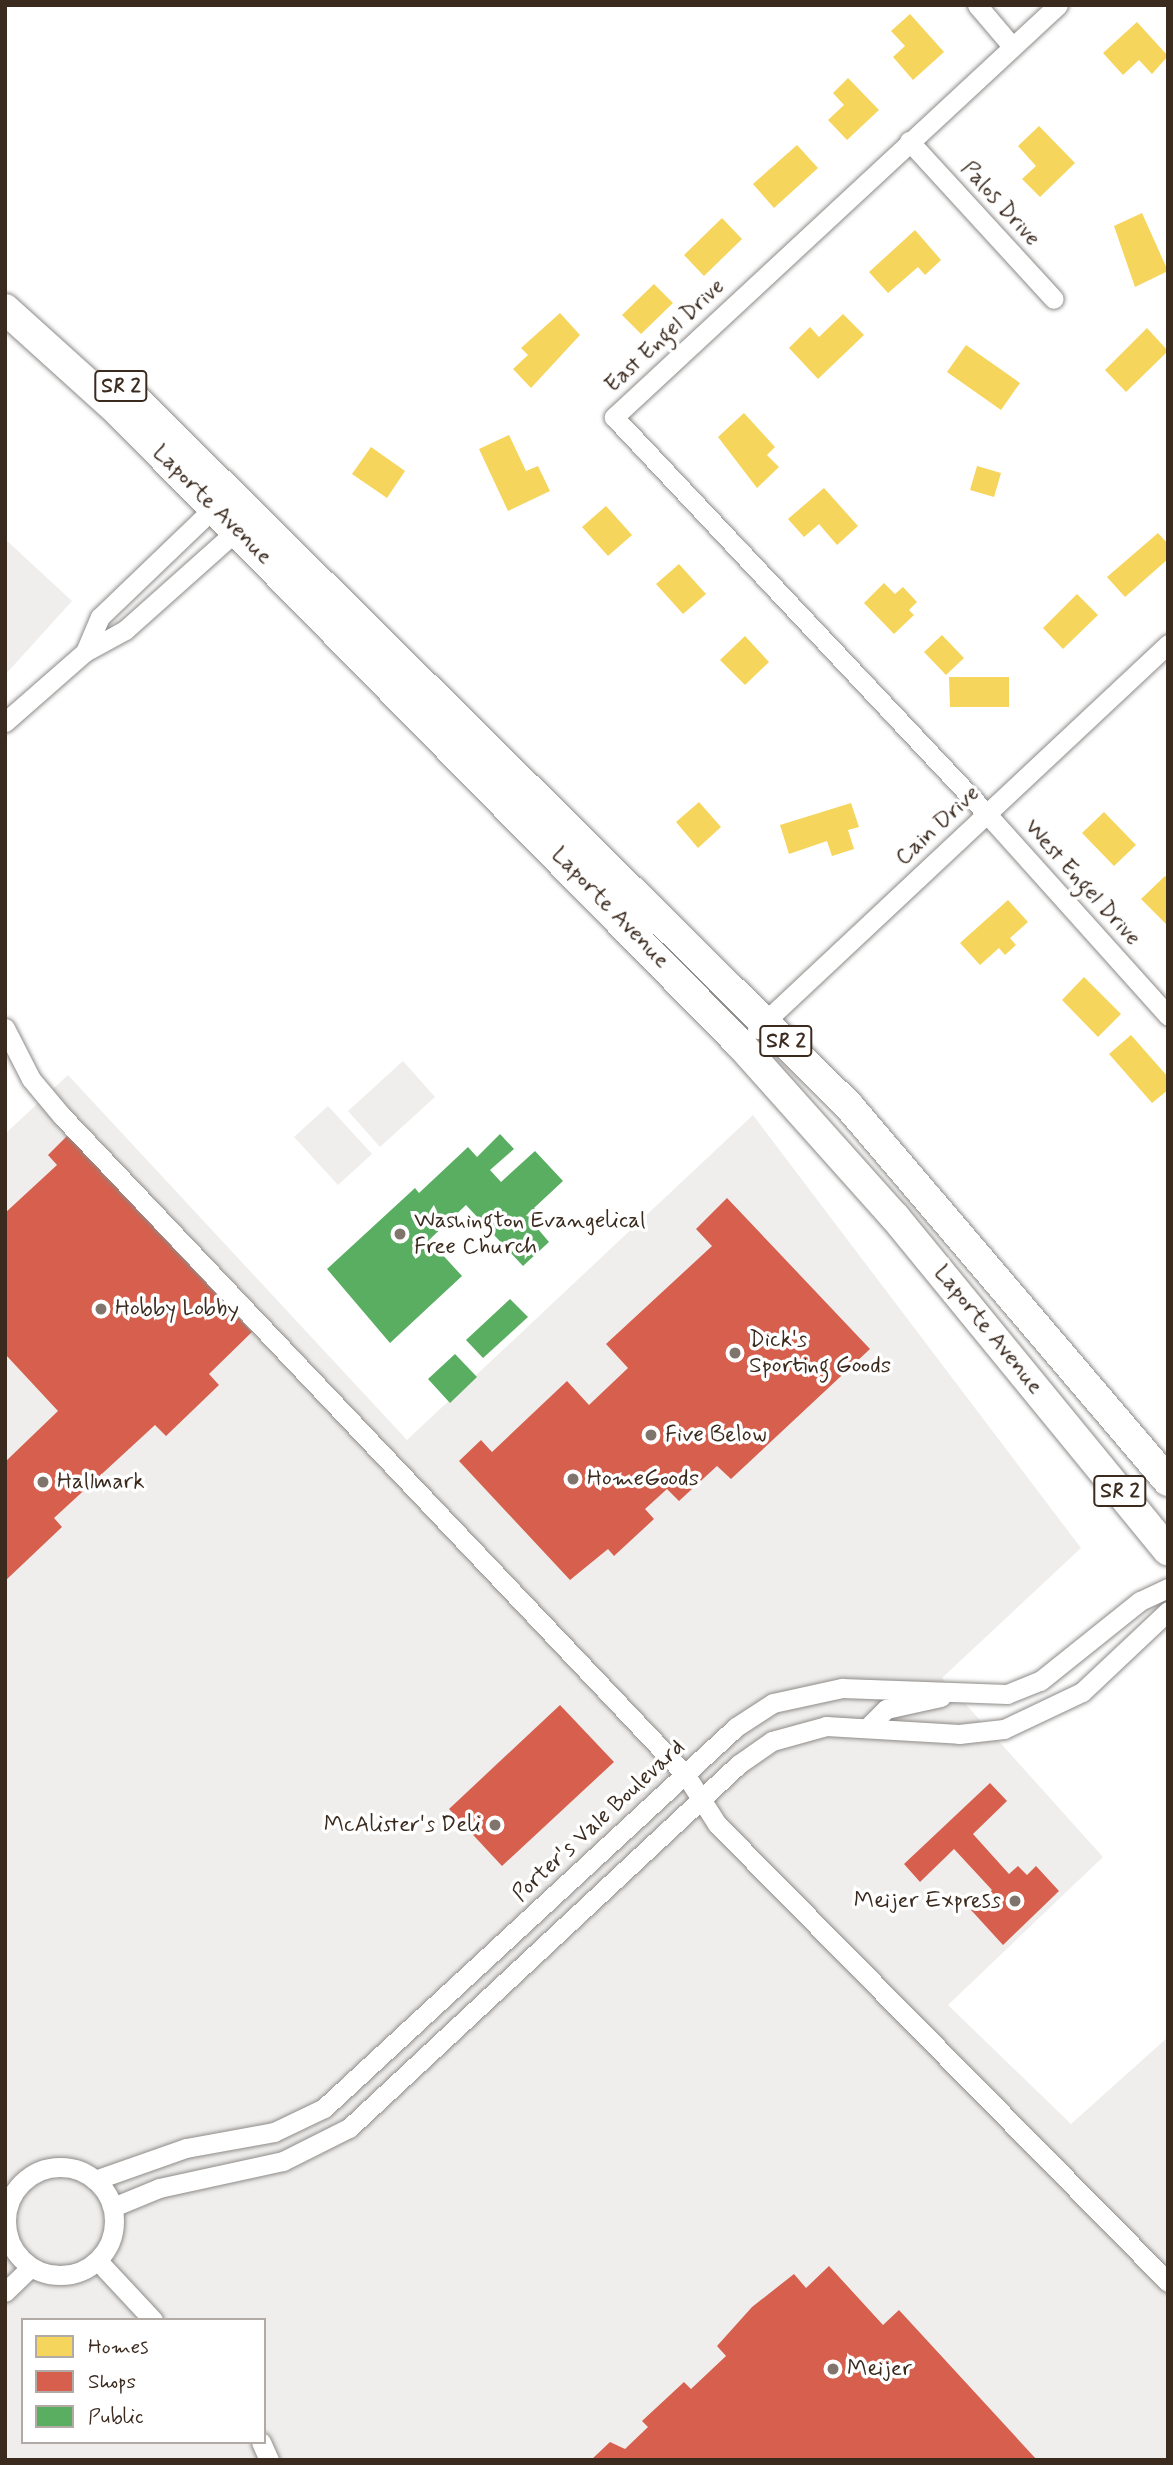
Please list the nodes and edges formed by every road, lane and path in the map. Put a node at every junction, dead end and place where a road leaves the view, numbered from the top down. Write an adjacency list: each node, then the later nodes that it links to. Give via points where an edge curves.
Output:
1 (977, 5): 3 (street)
2 (1058, 5): 3 (street, East Engel Drive)
3 (1012, 45): 4 (street, East Engel Drive)
4 (909, 141): 6 (street, Palos Drive); 13 (street, East Engel Drive, via 614,417)
5 (5, 286): 8 (main road, Laporte Avenue / SR 2)
6 (1054, 299)
7 (5, 309): 8 (main road, Laporte Avenue / SR 2)
8 (223, 500): 9 (main road, Laporte Avenue / SR 2); 11 (street, via 100,617)
9 (246, 522): 11 (street, via 125,630); 15 (main road, Laporte Avenue / SR 2); 17 (main road, Laporte Avenue / SR 2)
10 (1168, 645): 13 (street, Cain Drive)
11 (85, 652): 12 (street)
12 (5, 722)
13 (987, 814): 14 (street, West Engel Drive); 15 (street, Cain Drive)
14 (1168, 1016)
15 (766, 1020): 17 (street, Cain Drive); 18 (main road, Laporte Avenue / SR 2, via 923,1188)
16 (5, 1028): 24 (street, via 31,1079 62,1116)
17 (741, 1045): 19 (main road, Laporte Avenue / SR 2, via 895,1217)
18 (1168, 1480)
19 (1168, 1550)
20 (1168, 1588): 22 (street, Porter's Vale Boulevard, via 1140,1601 1040,1681 1007,1694)
21 (1168, 1611): 23 (street, via 1082,1692 1004,1729 959,1734)
22 (956, 1693): 23 (street, via 886,1709); 24 (street, Porter's Vale Boulevard, via 806,1693 773,1703 736,1727)
23 (870, 1725): 25 (street, via 798,1731 772,1741)
24 (685, 1774): 25 (street); 26 (street, Porter's Vale Boulevard, via 324,2108 274,2132 186,2148)
25 (705, 1796): 27 (street, via 349,2128 283,2161 159,2188); 31 (street, via 717,1824 756,1867 1016,2122)
26 (95, 2179): 27 (street); 28 (street, via 59,2166 22,2181 6,2212)
27 (113, 2207): 29 (street, via 113,2234)
28 (8, 2248): 30 (street)
29 (98, 2261): 30 (street, via 60,2276); 33 (street)
30 (31, 2267): 32 (street)
31 (1168, 2282)
32 (5, 2292)
33 (151, 2318)
34 (262, 2444): 35 (street)
35 (269, 2460)

